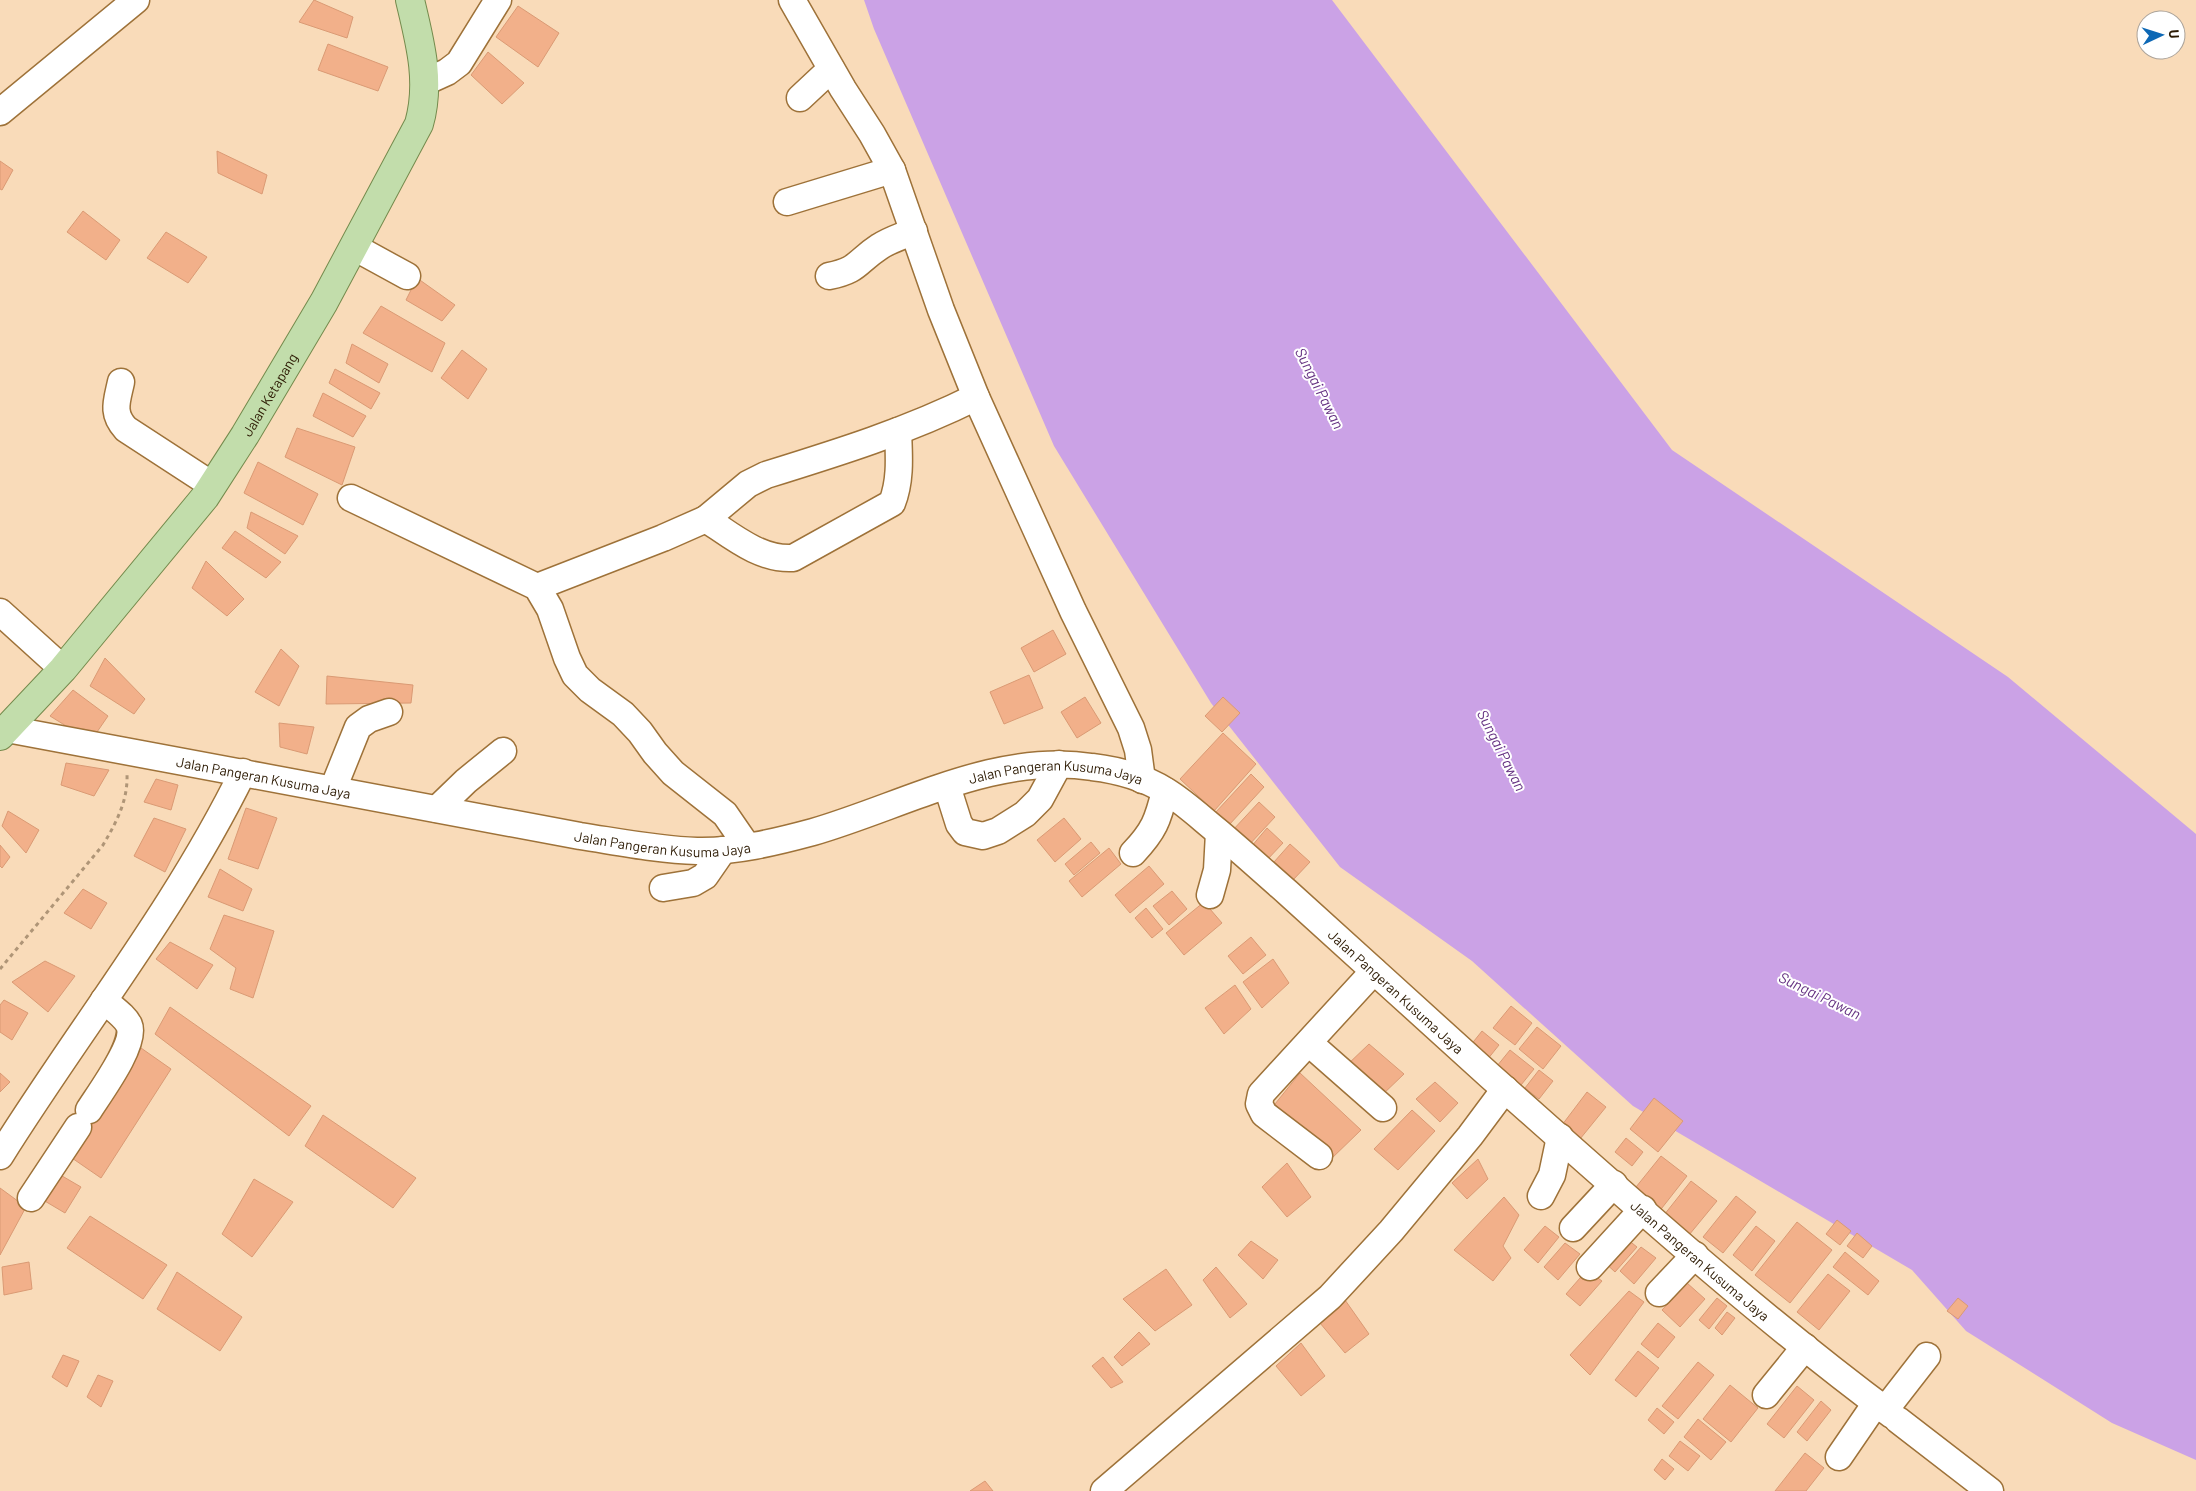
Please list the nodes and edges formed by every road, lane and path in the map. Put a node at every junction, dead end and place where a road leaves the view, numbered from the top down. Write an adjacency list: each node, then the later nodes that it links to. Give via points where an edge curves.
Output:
1 (136, 0): 8 (street)
2 (410, 0): 6 (main road, Jalan Ketapang)
3 (498, 0): 6 (street, via 458,63)
4 (792, 0): 5 (street)
5 (831, 68): 7 (street); 9 (street)
6 (425, 82): 12 (main road, Jalan Ketapang, via 424,107 419,124)
7 (800, 98)
8 (0, 112)
9 (892, 170): 10 (street); 11 (street)
10 (787, 202)
11 (914, 231): 14 (street, via 879,247 847,272); 16 (street)
12 (354, 247): 13 (street); 18 (main road, Jalan Ketapang, via 245,436)
13 (406, 276)
14 (829, 276)
15 (121, 382): 18 (street, via 116,410 118,420 126,429)
16 (976, 397): 17 (street); 30 (street, via 1069,602 1131,728)
17 (898, 431): 20 (street, via 766,475 748,484); 20 (street, via 899,473 892,503 793,558 781,559 760,552)
18 (212, 485): 23 (main road, Jalan Ketapang)
19 (351, 498): 21 (street)
20 (706, 519): 21 (street)
21 (537, 587): 36 (street, via 550,609 575,675 623,714 673,772 726,814)
22 (0, 612): 23 (street)
23 (63, 669): 25 (main road, Jalan Ketapang)
24 (388, 712): 32 (street, via 358,727)
25 (3, 733): 26 (street, Jalan Pangeran Kusuma Jaya)
26 (124, 751): 29 (street, Jalan Pangeran Kusuma Jaya); 40 (path, via 127,783 117,822 90,862)
27 (503, 751): 34 (street)
28 (1059, 764): 30 (street, Jalan Pangeran Kusuma Jaya, via 1095,767); 31 (street, Jalan Pangeran Kusuma Jaya, via 994,772); 31 (street, via 1040,799 1025,814 998,831 983,836 965,832 959,824)
29 (243, 772): 32 (street, Jalan Pangeran Kusuma Jaya); 42 (street, via 168,906)
30 (1142, 780): 33 (street, Jalan Pangeran Kusuma Jaya)
31 (947, 786): 36 (street, Jalan Pangeran Kusuma Jaya, via 813,832)
32 (333, 789): 34 (street, Jalan Pangeran Kusuma Jaya)
33 (1166, 791): 35 (street, Jalan Pangeran Kusuma Jaya); 37 (street, via 1157,821)
34 (437, 809): 36 (street, Jalan Pangeran Kusuma Jaya, via 654,847 698,851)
35 (1219, 833): 39 (street, via 1217,870); 41 (street, Jalan Pangeran Kusuma Jaya)
36 (735, 848): 38 (street, via 693,883)
37 (1133, 853)
38 (663, 888)
39 (1210, 895)
40 (0, 969)
41 (1374, 971): 43 (street); 44 (street, Jalan Pangeran Kusuma Jaya)
42 (104, 1000): 47 (street); 51 (street, via 129,1024 131,1035 83,1119)
43 (1309, 1043): 45 (street); 48 (street, via 1274,1078 1261,1094 1259,1104 1264,1114)
44 (1506, 1089): 46 (street, Jalan Pangeran Kusuma Jaya); 62 (street, via 1391,1231 1330,1297)
45 (1383, 1108)
46 (1560, 1137): 49 (street, Jalan Pangeran Kusuma Jaya); 50 (street, via 1552,1175)
47 (0, 1156)
48 (1319, 1156)
49 (1614, 1184): 52 (street, Jalan Pangeran Kusuma Jaya); 53 (street)
50 (1541, 1196)
51 (31, 1198)
52 (1642, 1209): 54 (street, Jalan Pangeran Kusuma Jaya); 55 (street)
53 (1573, 1228)
54 (1695, 1255): 56 (street); 57 (street, Jalan Pangeran Kusuma Jaya)
55 (1590, 1267)
56 (1659, 1293)
57 (1806, 1347): 59 (street); 60 (street, Jalan Pangeran Kusuma Jaya)
58 (1927, 1356): 60 (street)
59 (1766, 1395)
60 (1888, 1412): 61 (street); 63 (street, Jalan Pangeran Kusuma Jaya)
61 (1839, 1457)
62 (1104, 1491)
63 (1990, 1491)

